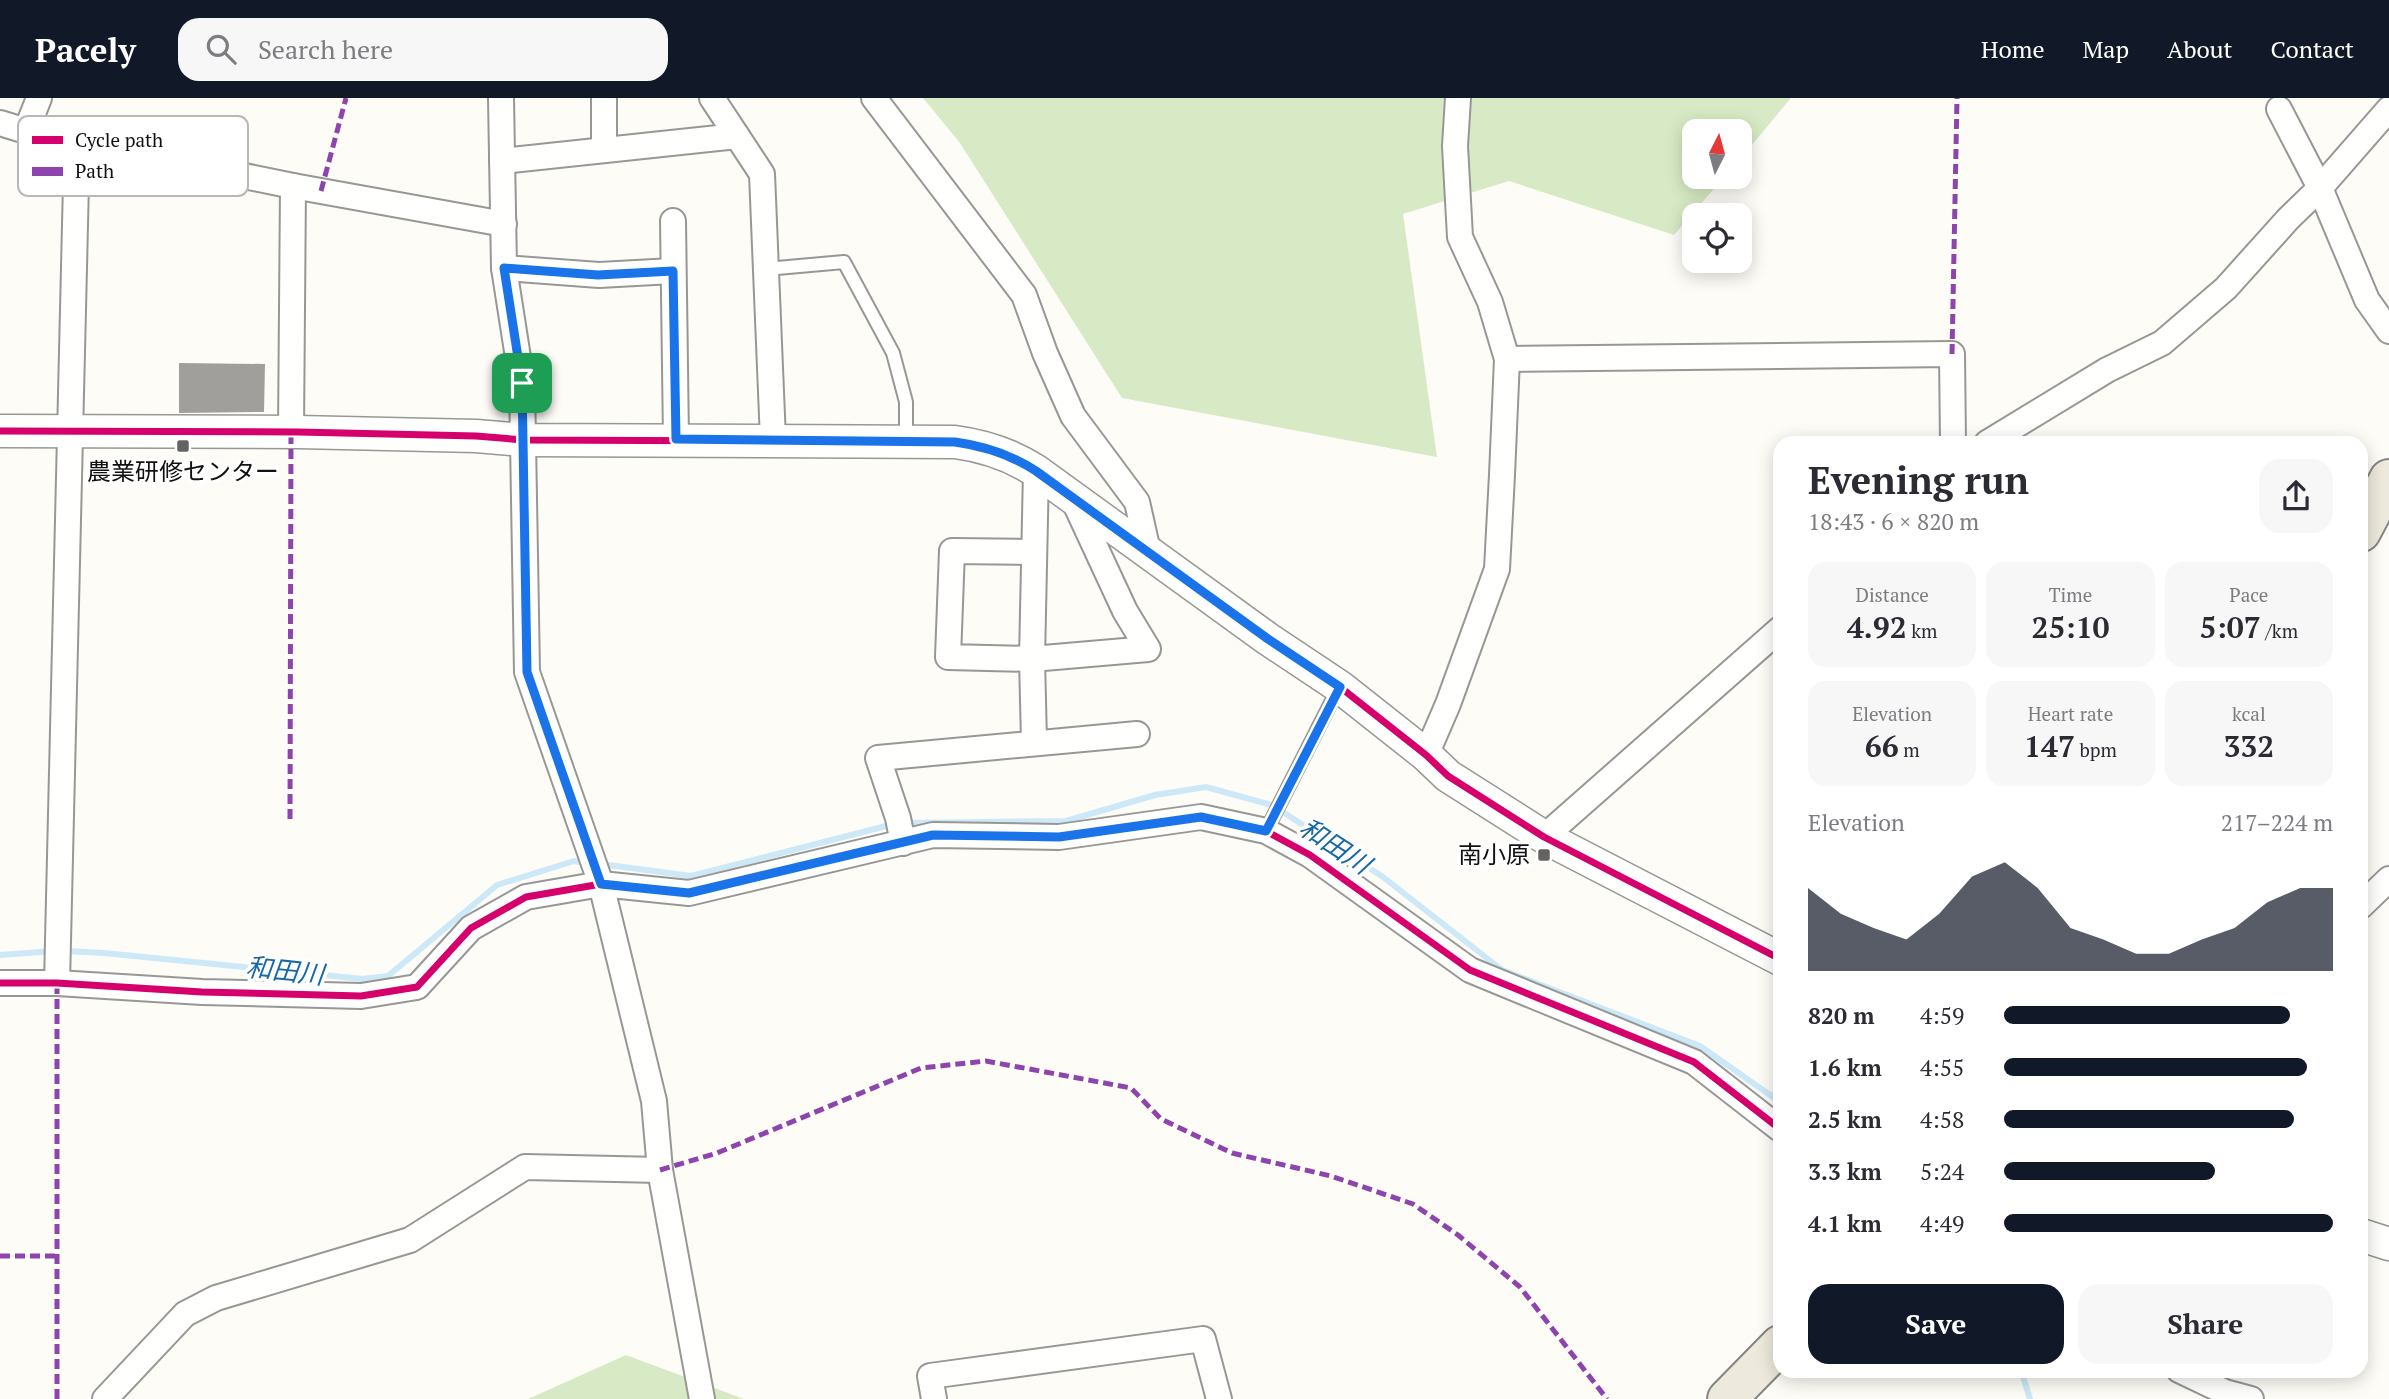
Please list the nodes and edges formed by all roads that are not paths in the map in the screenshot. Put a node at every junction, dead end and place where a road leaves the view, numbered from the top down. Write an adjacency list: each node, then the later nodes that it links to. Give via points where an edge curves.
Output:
1 (39, 98): 9 (street)
2 (501, 98): 14 (street)
3 (604, 98): 13 (street)
4 (712, 98): 12 (street)
5 (874, 98): 39 (street, via 1024,295 1073,416 1137,502)
6 (1458, 98): 25 (street, via 1455,146 1460,237 1490,303)
7 (2279, 109): 17 (street)
8 (2389, 109): 17 (street)
9 (32, 116)
10 (0, 123): 11 (street)
11 (18, 129)
12 (737, 136): 13 (street); 22 (street, via 762,174)
13 (604, 150): 14 (street)
14 (502, 161): 20 (street)
15 (248, 177): 16 (street)
16 (293, 186): 20 (street); 28 (street)
17 (2319, 188): 24 (street, via 2367,300); 30 (street, via 2226,288 2162,343 2107,370)
18 (76, 196): 27 (street)
19 (673, 221): 23 (street)
20 (504, 224): 21 (street)
21 (504, 268): 23 (street, via 598,275); 32 (street, via 522,383)
22 (766, 269): 33 (street); 34 (lane, via 844,262 893,353 906,402)
23 (673, 271): 31 (street)
24 (2389, 331)
25 (1507, 359): 29 (street, via 1952,354); 46 (street, via 1497,569)
26 (0, 431): 27 (street)
27 (70, 432): 28 (street); 55 (street)
28 (291, 432): 32 (street)
29 (1953, 436)
30 (1999, 436)
31 (676, 439): 32 (street); 33 (street)
32 (524, 440): 51 (street, via 527,672)
33 (773, 440): 34 (street)
34 (906, 441): 35 (street, via 985,446)
35 (1036, 471): 37 (street); 40 (street)
36 (2389, 479): 38 (main road)
37 (1073, 499): 39 (street); 42 (street, via 1125,611 1148,649)
38 (2368, 519)
39 (1148, 551): 43 (street)
40 (1034, 552): 42 (street); 42 (street, via 952,551 948,657)
41 (1773, 635): 48 (street)
42 (1032, 659): 45 (street)
43 (1340, 687): 46 (street); 47 (lane)
44 (1137, 734): 45 (street)
45 (1034, 742): 49 (street, via 878,758)
46 (1426, 755): 48 (street, via 1448,776)
47 (1266, 831): 49 (street, via 1201,817 1059,837 933,835); 56 (street, via 1310,855 1470,970 1694,1062)
48 (1544, 837): 53 (street)
49 (903, 843): 51 (street, via 689,893)
50 (2389, 879): 52 (street)
51 (601, 884): 55 (street, via 526,897 471,928 417,987 361,996); 57 (street, via 654,1101)
52 (2368, 899)
53 (1773, 955)
54 (0, 983): 55 (street)
55 (57, 983)
56 (1773, 1124)
57 (660, 1170): 62 (street, via 525,1167 410,1240 216,1298 185,1314); 64 (street)
58 (2368, 1238): 59 (street)
59 (2389, 1244)
60 (1773, 1352): 67 (main road)
61 (2196, 1378): 68 (street)
62 (132, 1388): 63 (street)
63 (105, 1399)
64 (702, 1399)
65 (934, 1399): 66 (street, via 930,1376 1203,1339)
66 (1219, 1399)
67 (1727, 1399)
68 (2251, 1399)

